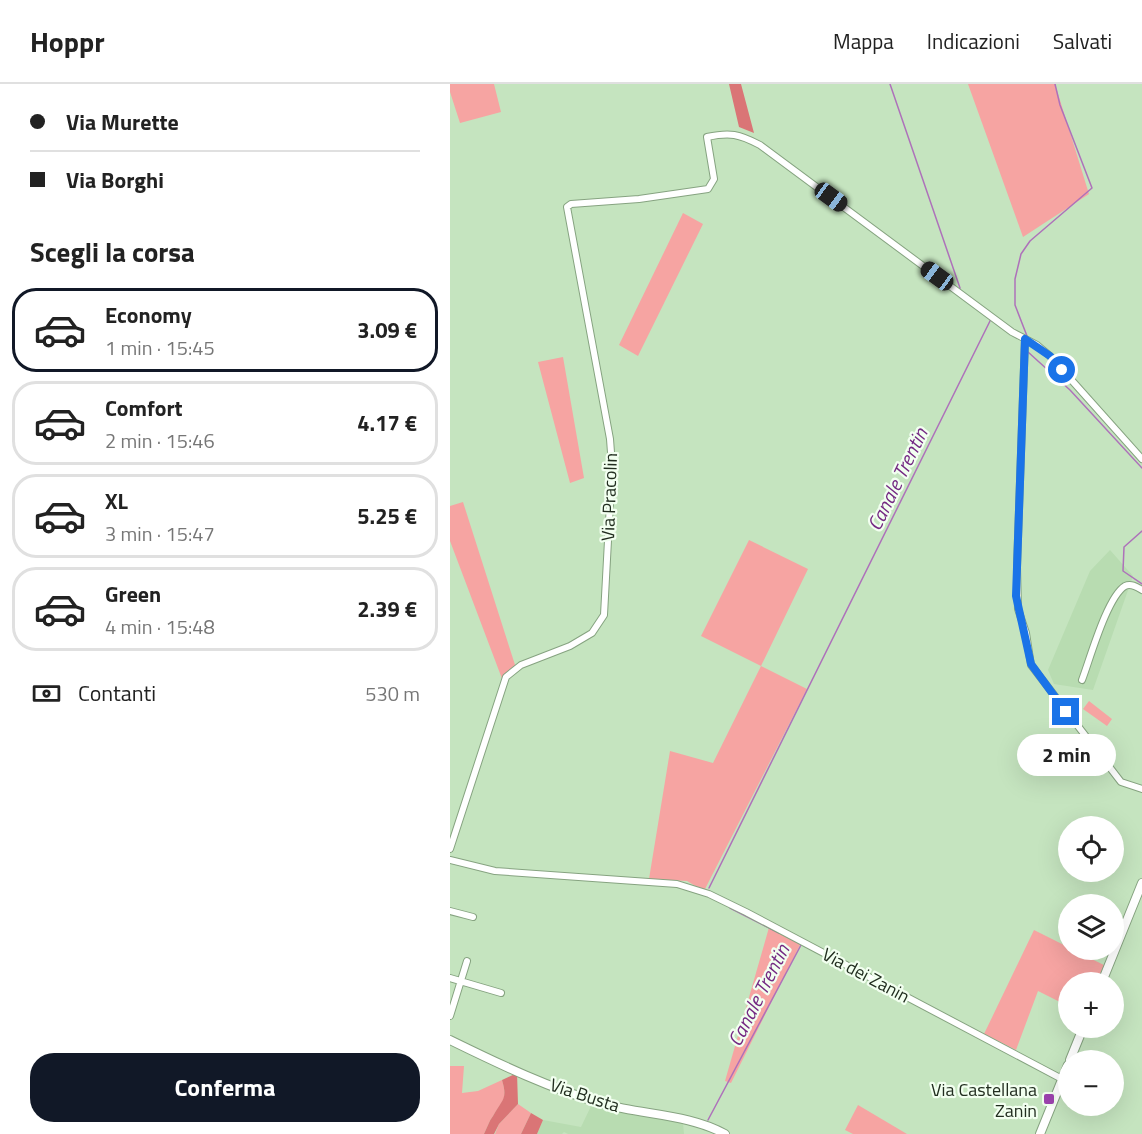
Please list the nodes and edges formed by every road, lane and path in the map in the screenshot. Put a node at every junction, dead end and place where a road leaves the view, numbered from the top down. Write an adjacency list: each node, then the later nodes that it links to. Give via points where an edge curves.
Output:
1 (1025, 339): 2 (street, via 1050,356); 5 (street, via 1016,596 1031,664 1121,782); 6 (street, Via Pracolin, via 742,135 707,137 714,179 708,189 567,207 610,439 604,615 592,633 521,665 506,677)
2 (1142, 459)
3 (1142, 590): 4 (street, via 1125,586 1111,601)
4 (1082, 680)
5 (1142, 789)
6 (450, 849)
7 (450, 860): 18 (street, Via dei Zanin, via 495,871 637,880 694,888 747,912)
8 (1142, 883): 12 (street)
9 (450, 911): 10 (street)
10 (473, 917)
11 (466, 961): 14 (street)
12 (1106, 972)
13 (450, 978): 14 (street)
14 (460, 981): 15 (street); 16 (street)
15 (501, 993)
16 (450, 1016)
17 (450, 1040): 20 (street, Via Busta, via 605,1104 704,1125)
18 (1058, 1077)
19 (1058, 1089): 21 (street)
20 (725, 1134)
21 (1040, 1134)

